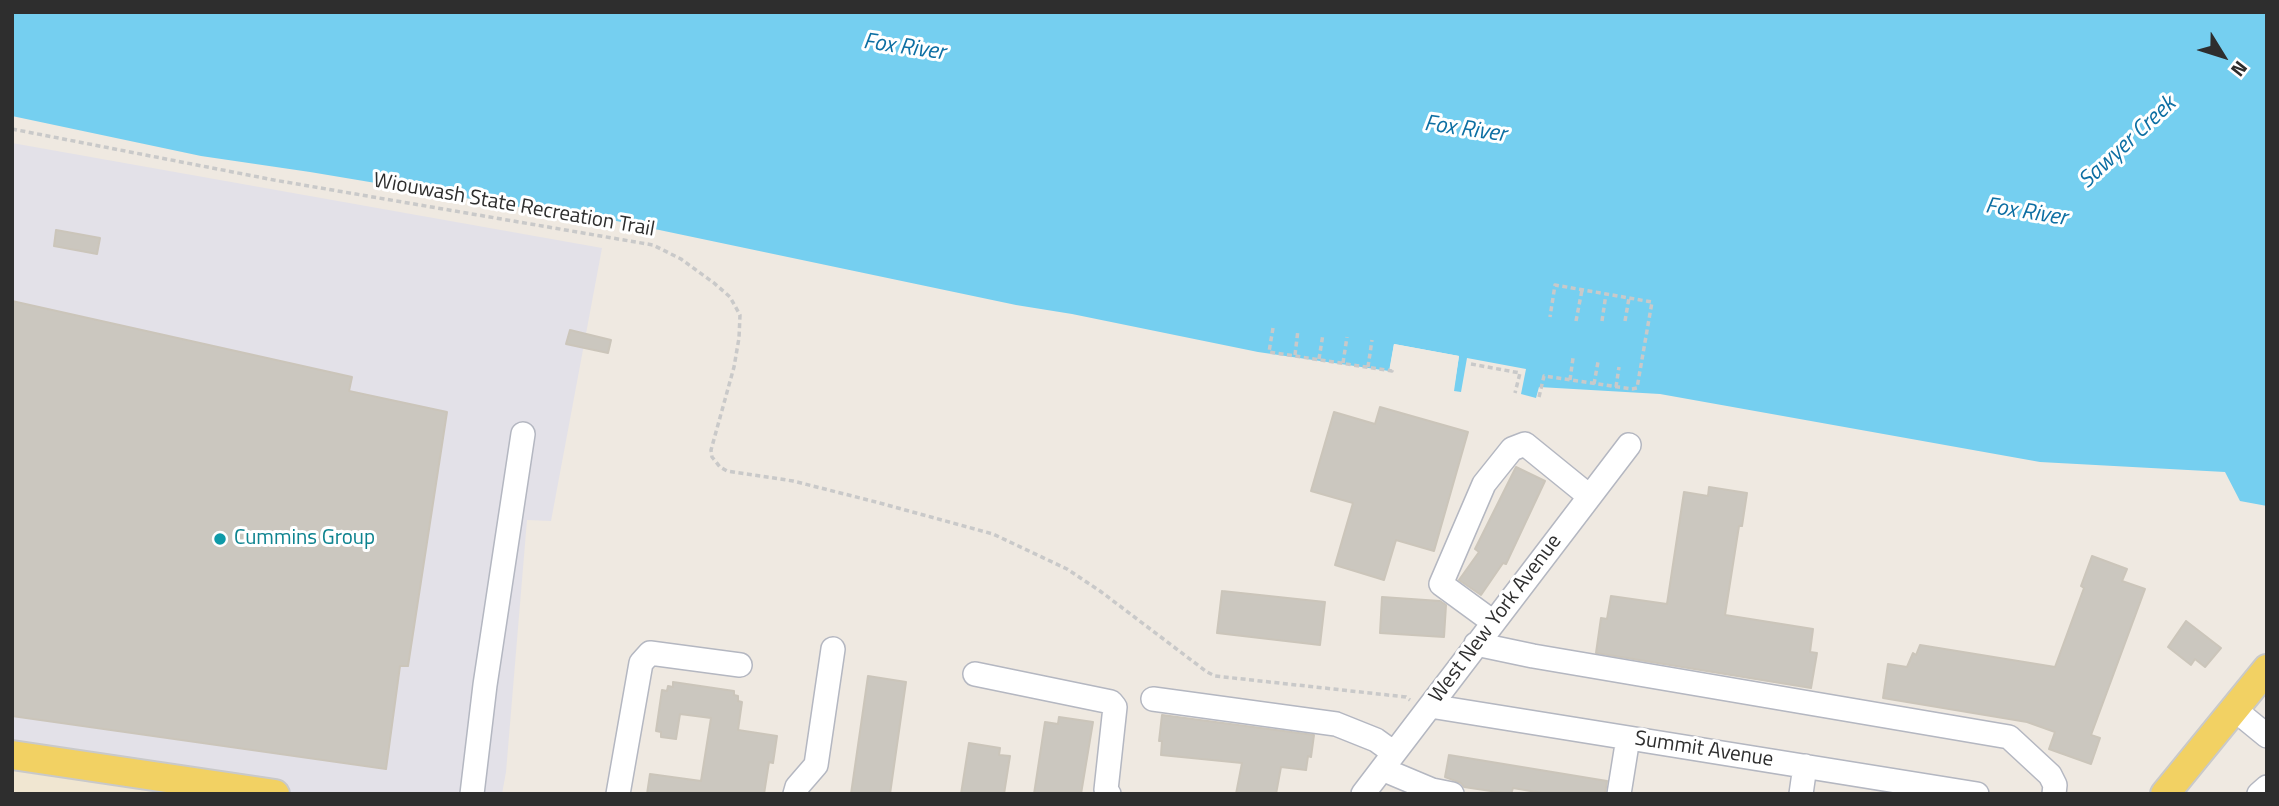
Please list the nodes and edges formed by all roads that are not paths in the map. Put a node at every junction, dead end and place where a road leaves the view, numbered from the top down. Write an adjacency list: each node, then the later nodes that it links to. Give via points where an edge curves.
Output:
1 (523, 434): 20 (street)
2 (1629, 445): 3 (street, West New York Avenue)
3 (1589, 496): 4 (street, West New York Avenue); 4 (street, via 1525,444 1512,449 1484,484 1441,584)
4 (1493, 622): 5 (street, West New York Avenue)
5 (1476, 644): 11 (street, West New York Avenue); 29 (street, via 2009,737 2050,775)
6 (833, 649): 22 (street, via 816,765)
7 (740, 664): 21 (street, via 650,653 640,663)
8 (2267, 669): 12 (main road)
9 (975, 674): 23 (street, via 1111,702 1115,708)
10 (1153, 699): 16 (street, via 1336,724 1376,740)
11 (1428, 709): 14 (street, Summit Avenue); 16 (street, West New York Avenue)
12 (2234, 709): 13 (street); 30 (main road)
13 (2267, 736)
14 (1628, 738): 17 (street, Summit Avenue); 26 (street)
15 (12, 755): 19 (main road)
16 (1388, 761): 24 (street, West New York Avenue); 25 (street, via 1432,790)
17 (1805, 766): 27 (street); 28 (street, Summit Avenue)
18 (2267, 787): 31 (street)
19 (275, 794)
20 (472, 794)
21 (618, 794)
22 (795, 794)
23 (1109, 794)
24 (1363, 794)
25 (1452, 794)
26 (1619, 794)
27 (1801, 794)
28 (1977, 794)
29 (2054, 794)
30 (2165, 794)
31 (2259, 794)

